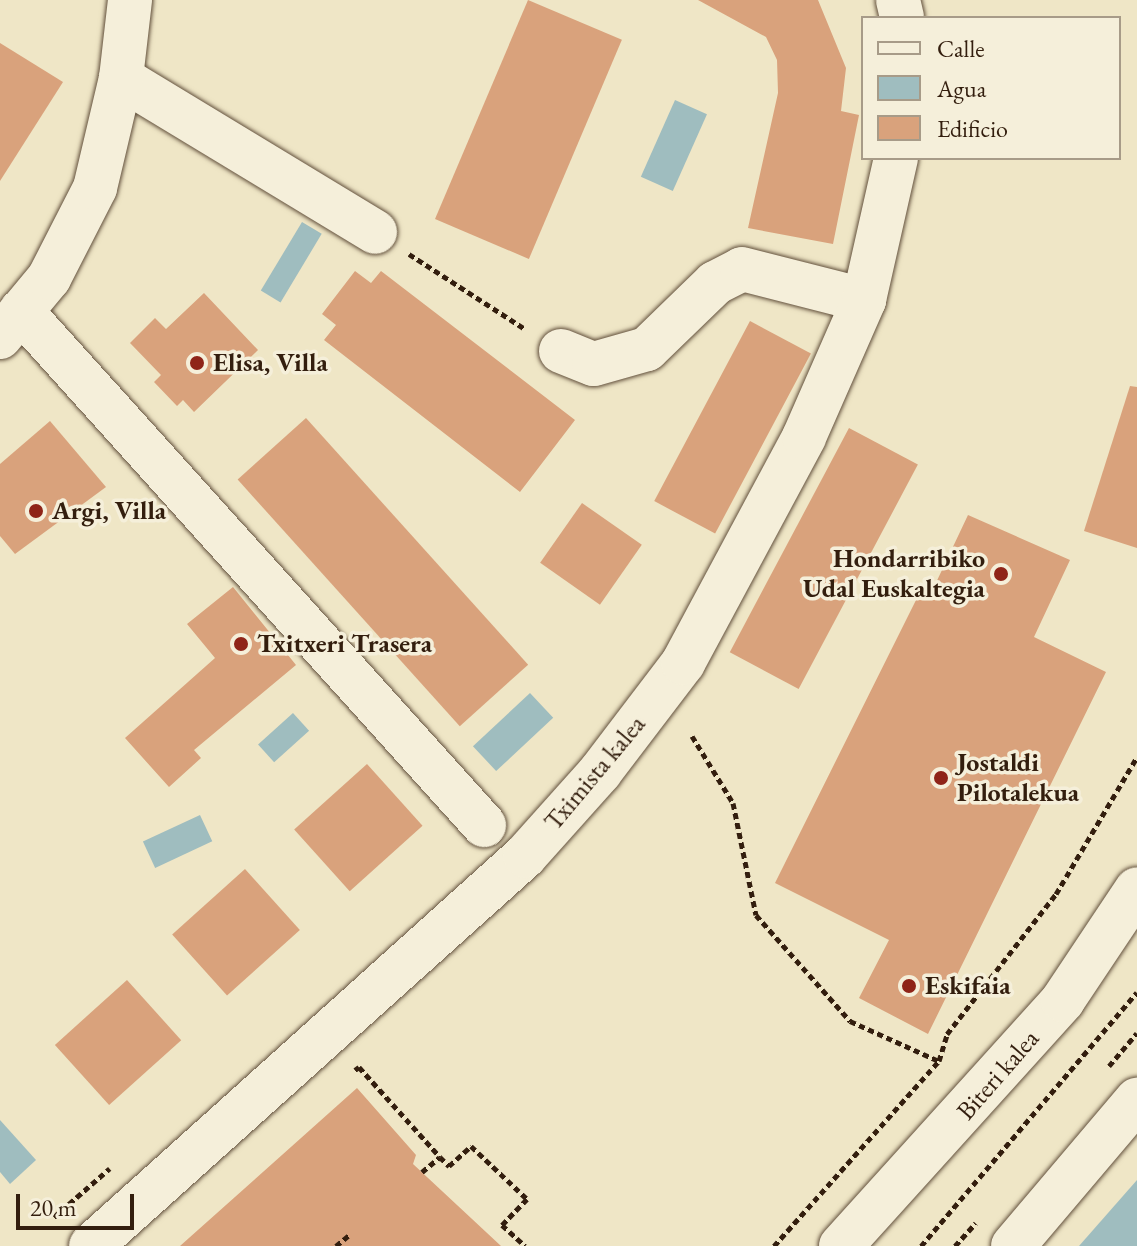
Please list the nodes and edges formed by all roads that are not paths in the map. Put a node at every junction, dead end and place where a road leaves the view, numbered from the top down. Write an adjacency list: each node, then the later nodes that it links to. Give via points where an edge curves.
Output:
1 (130, 0): 2 (street)
2 (121, 78): 4 (street); 6 (street, via 95,188 49,278)
3 (896, 160): 5 (street, Tximista kalea)
4 (375, 232)
5 (864, 300): 7 (street, via 742,269 715,283 647,349 594,364); 11 (street, Tximista kalea, via 804,437 683,663 600,772 525,856)
6 (11, 324): 8 (street)
7 (561, 351)
8 (484, 825)
9 (1137, 889): 12 (street, Biteri kalea, via 1063,1000)
10 (1137, 1100): 13 (street)
11 (91, 1246)
12 (841, 1246)
13 (1013, 1246)

